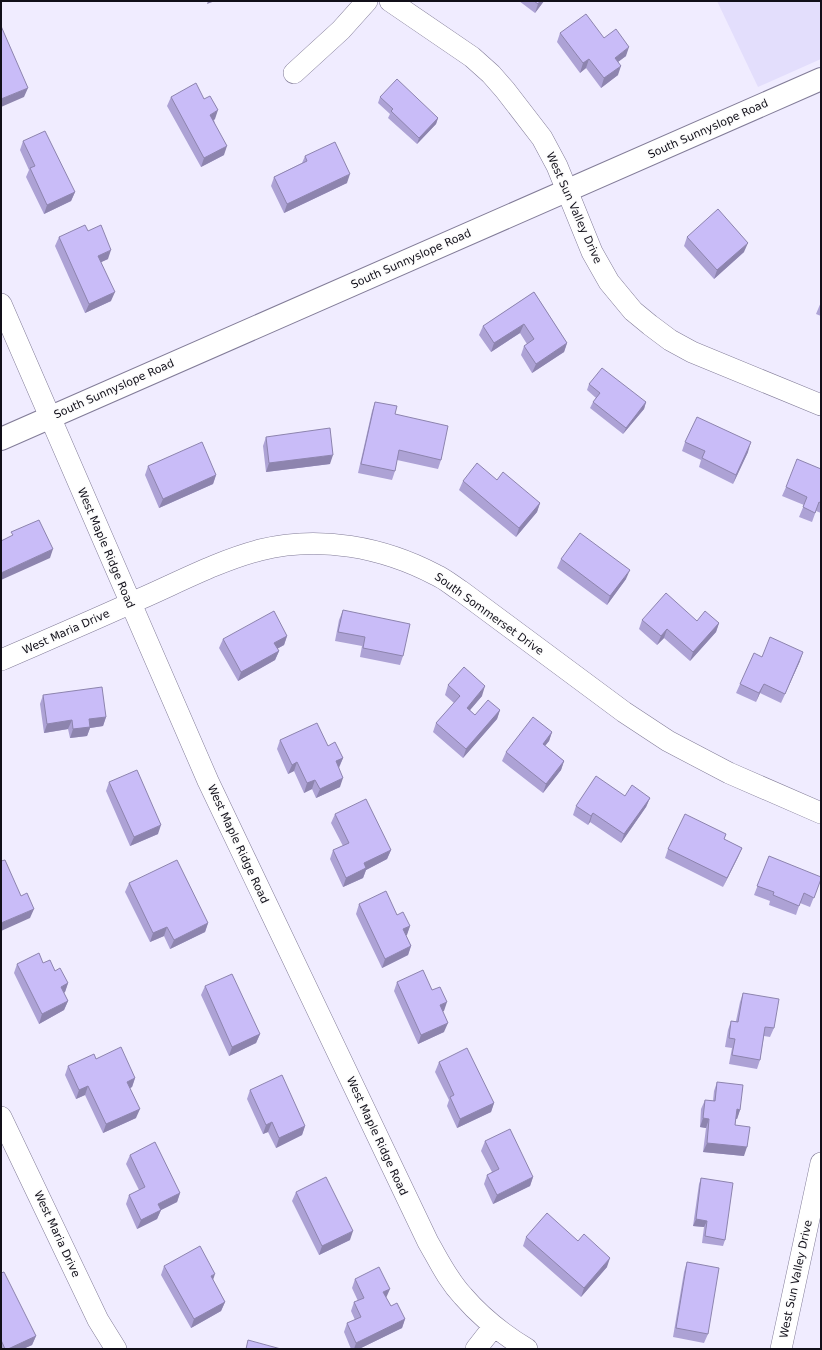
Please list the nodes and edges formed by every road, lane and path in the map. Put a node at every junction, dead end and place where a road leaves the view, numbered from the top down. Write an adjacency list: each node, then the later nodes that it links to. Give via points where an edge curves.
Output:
1 (367, 1): 3 (street, via 341,30)
2 (390, 1): 5 (street, West Sun Valley Drive, via 472,57 491,74 542,138)
3 (294, 73)
4 (821, 79): 5 (street, South Sunnyslope Road)
5 (568, 191): 7 (street, West Sun Valley Drive, via 592,252 609,282 633,311 670,340 692,352); 8 (street, South Sunnyslope Road)
6 (1, 304): 8 (street, West Maple Ridge Road)
7 (821, 405)
8 (50, 417): 9 (street, South Sunnyslope Road); 10 (street, West Maple Ridge Road)
9 (1, 439)
10 (130, 604): 11 (street, West Maria Drive); 12 (street, South Sommerset Drive, via 231,560 261,550 296,544 363,548 404,560 438,575 624,712 668,741 729,773); 15 (street, West Maple Ridge Road, via 208,781 428,1242 463,1297)
11 (1, 660)
12 (821, 813)
13 (1, 1117): 16 (street, West Maria Drive, via 98,1320)
14 (821, 1163): 19 (street, West Sun Valley Drive)
15 (494, 1326): 17 (street); 18 (street, West Maple Ridge Road)
16 (116, 1349)
17 (476, 1349)
18 (527, 1349)
19 (781, 1349)

